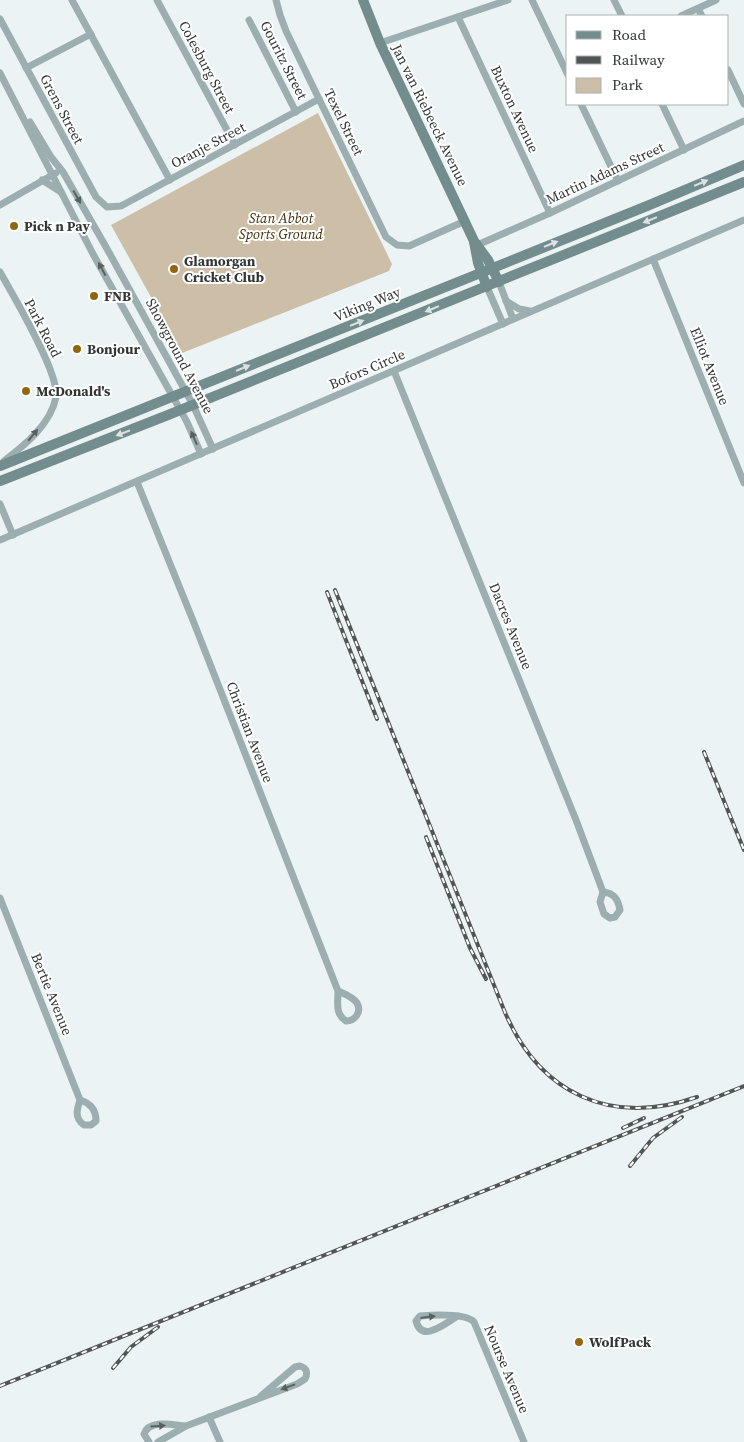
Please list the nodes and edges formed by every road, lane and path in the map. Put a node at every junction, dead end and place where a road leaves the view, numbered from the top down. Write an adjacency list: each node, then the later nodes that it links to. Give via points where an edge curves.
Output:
1 (72, 0): 16 (street)
2 (157, 0): 29 (street, Colesburg Street)
3 (276, 0): 23 (street, Texel Street, via 286,31)
4 (363, 0): 17 (main road, Jan van Riebeeck Avenue)
5 (508, 0): 13 (street)
6 (532, 0): 19 (street)
7 (614, 0): 10 (street)
8 (716, 0): 9 (street)
9 (698, 8): 11 (street); 12 (street)
10 (622, 15)
11 (683, 15)
12 (702, 15)
13 (458, 17): 17 (street); 41 (street, Buxton Avenue)
14 (0, 19): 18 (street, Grens Street)
15 (249, 20): 27 (street, Gouritz Street)
16 (91, 34): 18 (street); 35 (street)
17 (380, 44): 43 (main road, Jan van Riebeeck Avenue)
18 (26, 68): 40 (street, Grens Street, via 96,198)
19 (566, 71)
20 (729, 72): 24 (street)
21 (0, 73): 22 (street, Showground Avenue)
22 (13, 98): 32 (street, Showground Avenue); 33 (street, Showground Avenue)
23 (319, 99): 27 (street, Oranje Street); 43 (street, Texel Street, via 384,234 391,242 412,245)
24 (744, 104)
25 (581, 105): 36 (street)
26 (662, 105): 30 (street)
27 (296, 112): 29 (street, Oranje Street)
28 (744, 121): 30 (street, Martin Adams Street)
29 (235, 145): 35 (street, Oranje Street)
30 (684, 150): 36 (street, Martin Adams Street)
31 (744, 164): 46 (main road, Viking Way, one-way to 31)
32 (62, 170): 33 (street); 56 (street, Showground Avenue, one-way to 56)
33 (53, 174): 34 (street); 38 (street, Showground Avenue)
34 (42, 180): 38 (street); 39 (street)
35 (170, 180): 40 (street, Oranje Street, via 121,206)
36 (618, 181): 41 (street, Martin Adams Street)
37 (744, 182): 49 (main road, Viking Way, one-way to 49)
38 (63, 194): 57 (street, Showground Avenue, one-way to 38)
39 (0, 205)
40 (107, 207)
41 (550, 213): 44 (street, Martin Adams Street)
42 (744, 220): 45 (street, Bofors Circle)
43 (466, 221): 44 (main road, Jan van Riebeeck Avenue)
44 (475, 244): 46 (main road, Jan van Riebeeck Avenue); 48 (main road, Jan van Riebeeck Avenue)
45 (653, 259): 52 (street, Bofors Circle); 66 (street, Elliot Avenue)
46 (492, 268): 48 (main road, Viking Way); 49 (main road, Jan van Riebeeck Avenue)
47 (0, 272): 62 (street, Park Road, one-way to 47, via 32,438 48,417 56,398 55,381 48,363)
48 (481, 272): 50 (main road, Jan van Riebeeck Avenue); 56 (main road, Viking Way, one-way to 48)
49 (498, 282): 50 (main road, Viking Way); 51 (street, Jan van Riebeeck Avenue)
50 (487, 287): 54 (street, Jan van Riebeeck Avenue); 58 (main road, Viking Way, one-way to 58)
51 (506, 301): 52 (street, via 519,310); 53 (street, Jan van Riebeeck Avenue)
52 (531, 311): 53 (street, Bofors Circle)
53 (513, 319): 54 (street, Bofors Circle)
54 (503, 324): 55 (street, Bofors Circle)
55 (394, 371): 60 (street, Bofors Circle); 71 (street, Dacres Avenue)
56 (186, 392): 57 (main road, Viking Way); 58 (street, Showground Avenue)
57 (172, 397): 59 (street, Showground Avenue); 62 (main road, Viking Way)
58 (193, 405): 59 (main road, Viking Way); 60 (street, Showground Avenue)
59 (180, 410): 61 (street, Showground Avenue, one-way to 59); 63 (main road, Viking Way, one-way to 63)
60 (213, 449): 61 (street, Bofors Circle)
61 (201, 454): 65 (street, Bofors Circle)
62 (0, 465)
63 (14, 475): 64 (main road, Viking Way); 67 (street)
64 (0, 481)
65 (137, 482): 69 (street, Bofors Circle); 73 (street, Christian Avenue)
66 (744, 483)
67 (0, 487)
68 (0, 504): 69 (street)
69 (13, 535): 70 (street, Bofors Circle)
70 (0, 540)
71 (603, 892)
72 (0, 898): 74 (street, Bertie Avenue)
73 (338, 991)
74 (80, 1100)
75 (458, 1316): 75 (street, one-way to 75, via 428,1332 422,1332 416,1321 427,1315); 82 (street, Nourse Avenue, via 468,1317 474,1322)
76 (261, 1396): 76 (street, one-way to 76, via 295,1368 300,1366 306,1370 307,1376 302,1381); 77 (street)
77 (209, 1416): 78 (street); 81 (street)
78 (186, 1426): 79 (street, one-way to 78, via 144,1434 149,1426); 80 (street)
79 (149, 1442)
80 (158, 1442)
81 (220, 1442)
82 (524, 1442)

